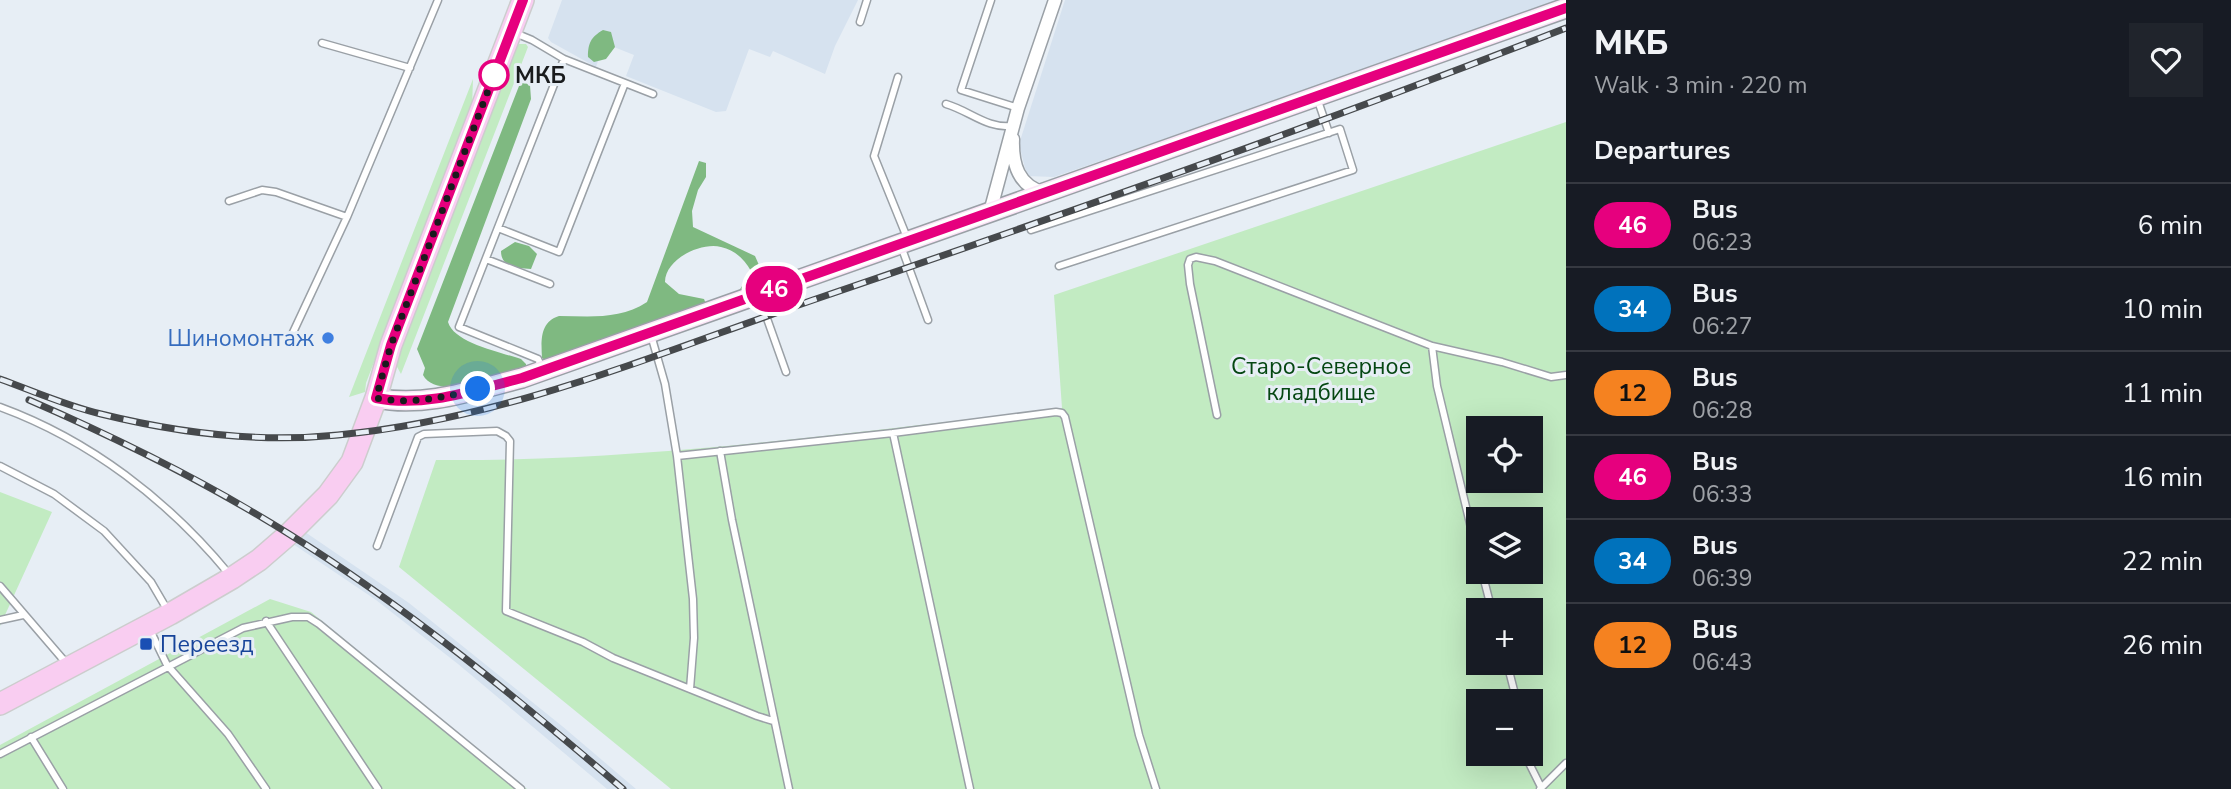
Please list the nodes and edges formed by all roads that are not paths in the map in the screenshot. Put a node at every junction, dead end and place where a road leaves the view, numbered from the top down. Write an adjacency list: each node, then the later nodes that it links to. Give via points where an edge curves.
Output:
1 (438, 0): 11 (lane)
2 (523, 0): 8 (main road)
3 (867, 0): 7 (lane)
4 (991, 0): 17 (lane, via 961,90)
5 (1055, 0): 17 (street)
6 (1566, 8): 15 (main road)
7 (860, 22)
8 (510, 31): 10 (lane); 38 (main road, via 391,345)
9 (322, 43): 11 (lane)
10 (564, 59): 13 (lane); 24 (lane)
11 (410, 68): 23 (lane)
12 (898, 77): 26 (lane, via 874,156)
13 (625, 83): 14 (lane); 24 (lane, via 559,252)
14 (653, 94)
15 (1317, 96): 19 (lane); 20 (main road)
16 (946, 104): 18 (lane, via 981,121)
17 (1017, 108): 18 (street)
18 (1013, 125): 20 (street, via 1021,180 1032,190); 22 (street)
19 (1329, 133): 25 (lane); 28 (lane, via 1340,129 1353,170)
20 (1045, 193): 22 (main road)
21 (229, 201): 23 (lane, via 262,190)
22 (990, 212): 26 (main road)
23 (347, 217): 33 (lane)
24 (498, 228): 27 (lane)
25 (1031, 230)
26 (905, 243): 30 (main road); 31 (lane)
27 (486, 258): 29 (lane); 35 (lane, via 459,327 538,359)
28 (1059, 266)
29 (550, 284)
30 (758, 295): 32 (main road); 36 (lane)
31 (928, 320)
32 (650, 333): 35 (main road); 43 (lane, via 665,384)
33 (289, 341)
34 (1432, 346): 37 (lane, via 1550,377); 40 (lane, via 1196,257 1188,265 1190,284); 45 (lane)
35 (543, 371): 38 (main road, via 421,401)
36 (786, 372)
37 (1566, 375)
38 (376, 398): 47 (main road, via 352,462 328,495 259,560)
39 (0, 407): 47 (lane, via 65,436 144,489 207,547)
40 (1217, 415)
41 (893, 433): 42 (lane); 71 (lane); 72 (lane, via 1056,412 1065,417 1139,735)
42 (720, 451): 43 (lane); 58 (lane)
43 (677, 456): 56 (lane, via 693,599)
44 (0, 466): 49 (lane, via 54,494 104,531 151,582)
45 (1466, 507)
46 (377, 546): 56 (lane, via 418,437 497,432 506,436 510,441 506,611)
47 (232, 578): 49 (main road)
48 (0, 586): 50 (lane)
49 (170, 614): 53 (main road)
50 (23, 615): 51 (lane); 55 (lane)
51 (0, 620)
52 (266, 621): 54 (lane); 68 (lane); 69 (lane, via 308,617 320,624)
53 (148, 625): 54 (lane); 55 (main road)
54 (167, 666): 59 (lane); 67 (lane, via 228,734)
55 (69, 667): 57 (main road)
56 (690, 689): 58 (lane)
57 (0, 704)
58 (774, 721): 70 (lane)
59 (31, 737): 60 (lane); 66 (lane)
60 (0, 754)
61 (1566, 763): 63 (lane)
62 (1530, 766): 65 (lane)
63 (1560, 769): 64 (lane); 65 (lane)
64 (1566, 776)
65 (1541, 788)
66 (63, 789)
67 (266, 789)
68 (378, 789)
69 (521, 789)
70 (789, 789)
71 (970, 789)
72 (1156, 789)

